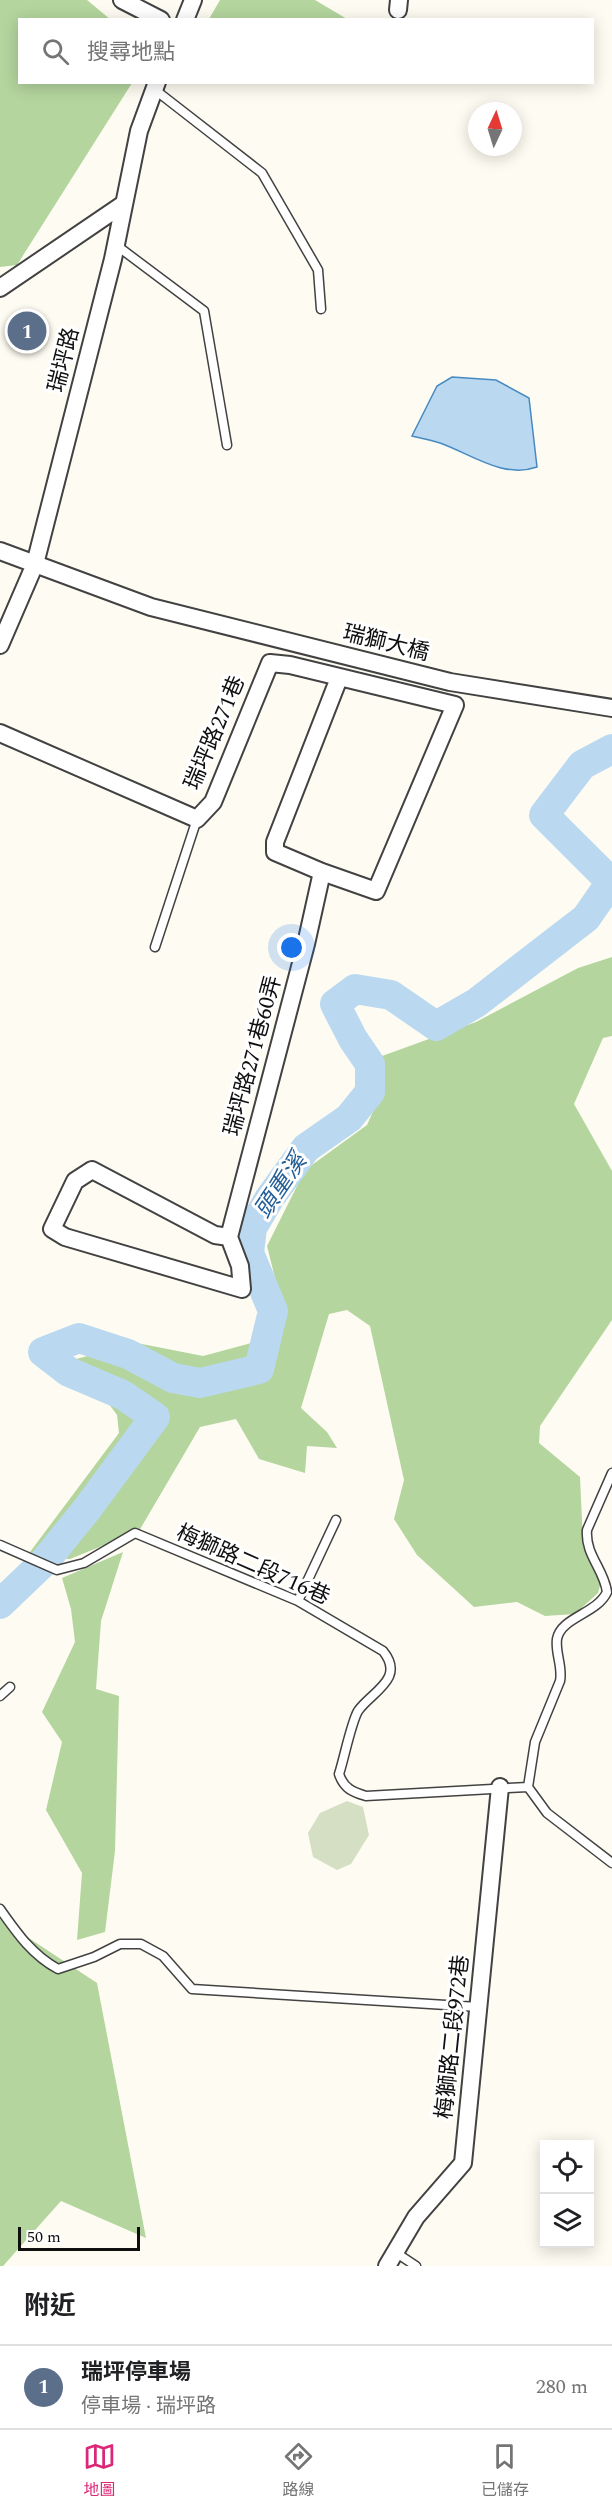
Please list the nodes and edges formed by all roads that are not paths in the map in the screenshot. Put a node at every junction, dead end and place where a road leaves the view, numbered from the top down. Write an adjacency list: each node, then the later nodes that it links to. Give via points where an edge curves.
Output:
1 (122, 0): 3 (street)
2 (193, 0): 4 (street)
3 (157, 18)
4 (186, 18)
5 (156, 86): 6 (street, 瑞坪路, via 139,131); 9 (lane, via 262,173 318,270)
6 (122, 205): 7 (street, 瑞坪路); 8 (street)
7 (115, 245): 10 (lane, via 204,311); 12 (street, 瑞坪路)
8 (0, 288)
9 (321, 309)
10 (226, 444)
11 (0, 551): 12 (street, 瑞獅大橋)
12 (35, 564): 13 (street, 瑞坪路); 15 (street, 瑞獅大橋, via 152,607 450,682)
13 (0, 645)
14 (339, 678): 17 (street, 瑞坪路271巷, via 270,663 213,802); 18 (street, via 275,842 275,852); 18 (street, via 454,705 376,891)
15 (612, 708)
16 (0, 732): 17 (street, 瑞坪路271巷)
17 (197, 819): 19 (lane)
18 (322, 872): 20 (street, 瑞坪路271巷60弄)
19 (155, 947)
20 (228, 1237): 20 (street, via 215,1235 92,1170 75,1181 52,1229 65,1237 242,1289 240,1266)
21 (612, 1473): 28 (lane, via 586,1539 607,1592 598,1606 560,1632 557,1640 562,1673 535,1742)
22 (336, 1520): 24 (lane)
23 (0, 1545): 24 (lane, 梅獅路二段716巷, via 57,1570 84,1563 135,1533)
24 (298, 1600): 27 (lane, 梅獅路二段716巷, via 390,1659 387,1684 358,1712 339,1774 349,1791 366,1796)
25 (10, 1687): 26 (lane)
26 (0, 1696)
27 (500, 1787): 28 (lane, 梅獅路二段716巷); 31 (street, 梅獅路二段972巷)
28 (528, 1787): 29 (lane, via 547,1813)
29 (612, 1863)
30 (0, 1909): 31 (lane, via 31,1950 58,1969 94,1958 120,1944 141,1944 163,1956 192,1989)
31 (478, 2007): 32 (street, 梅獅路二段972巷, via 462,2163 416,2217)
32 (391, 2259): 33 (lane)
33 (416, 2266)

